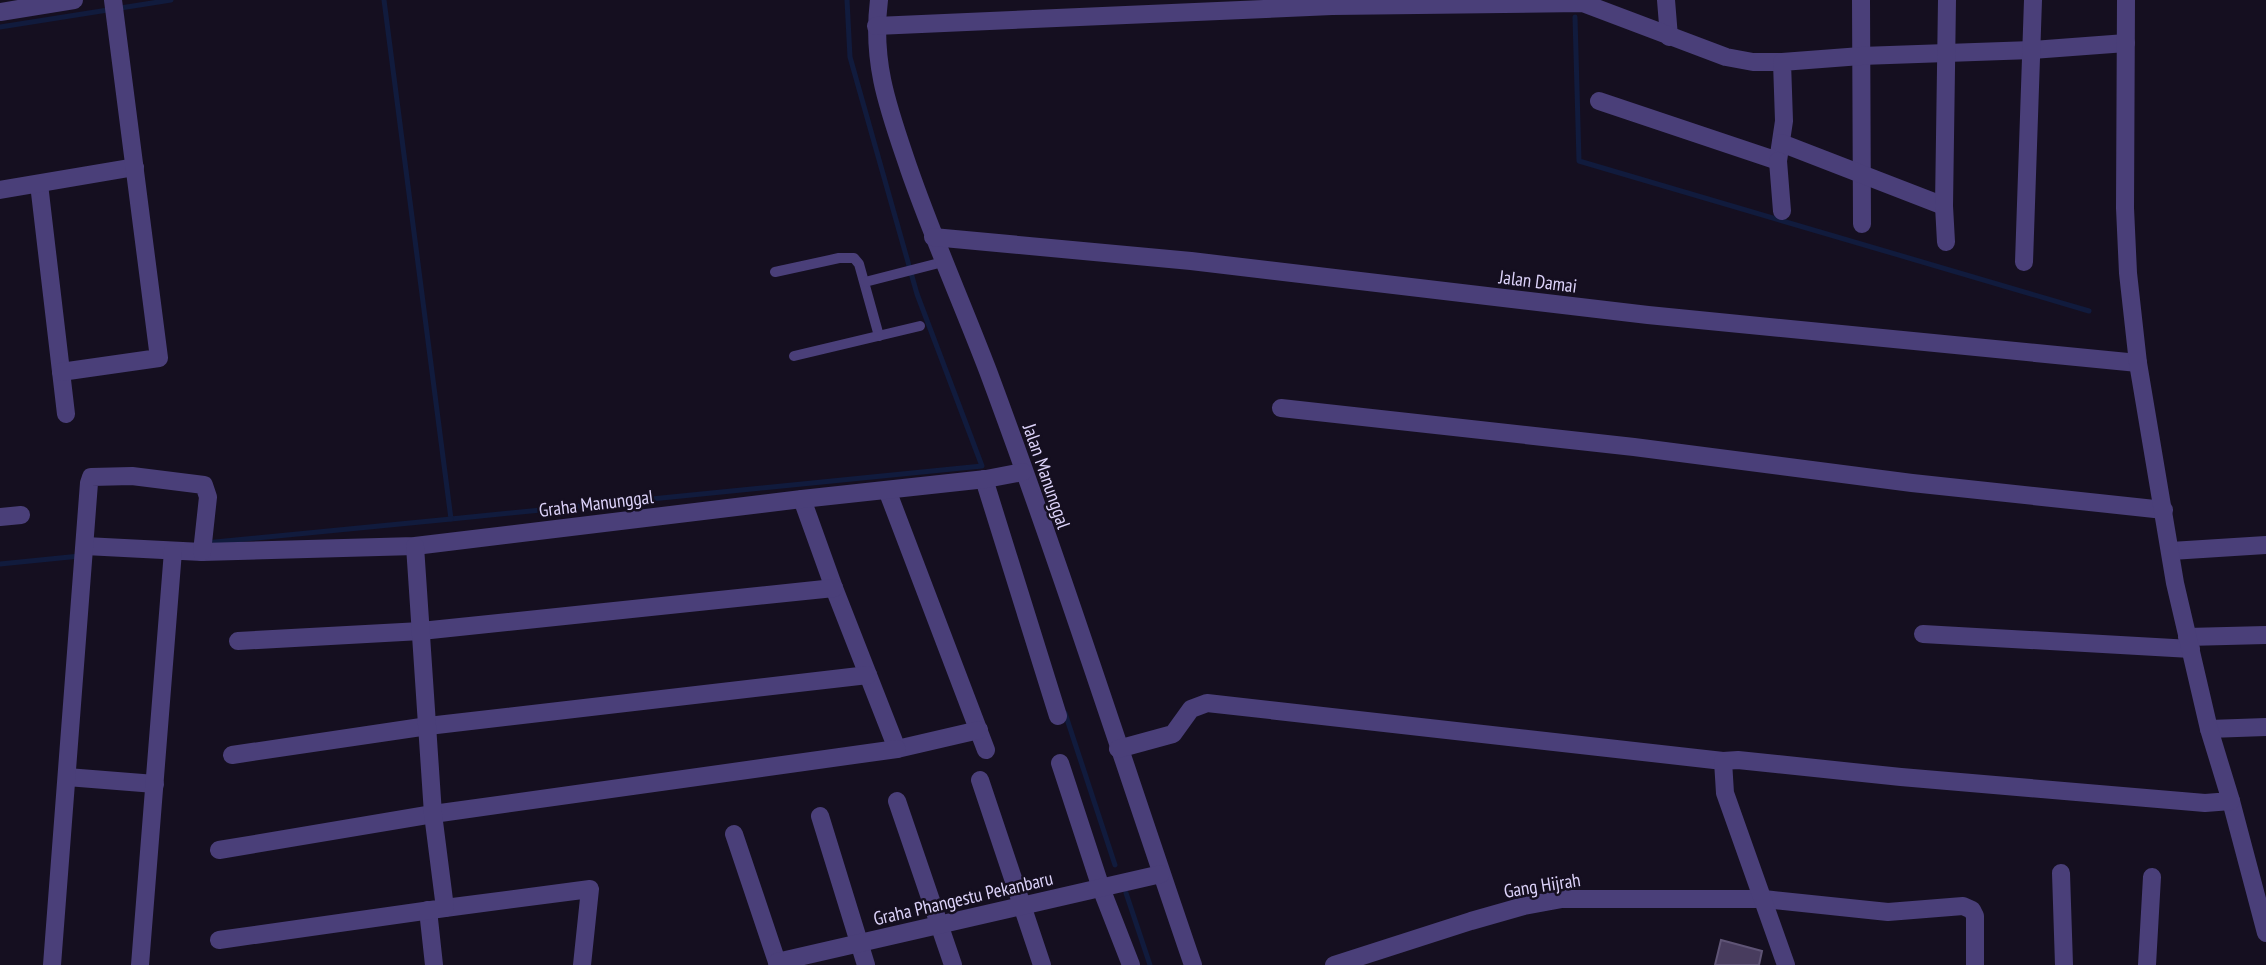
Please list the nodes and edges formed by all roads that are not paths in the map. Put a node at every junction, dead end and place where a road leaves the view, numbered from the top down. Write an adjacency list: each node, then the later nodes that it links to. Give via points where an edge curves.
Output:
1 (74, 0): 14 (street)
2 (113, 0): 24 (street)
3 (879, 0): 15 (street, Jalan Manunggal)
4 (1666, 0): 16 (street)
5 (1861, 0): 20 (street)
6 (1947, 0): 19 (street)
7 (2033, 0): 18 (street)
8 (2126, 0): 17 (street)
9 (1583, 1): 10 (street); 16 (street)
10 (1500, 2): 12 (street)
11 (1331, 3): 12 (street); 13 (street)
12 (1414, 3)
13 (1246, 5): 15 (street)
14 (0, 12)
15 (876, 26): 31 (street, Jalan Manunggal, via 879,73)
16 (1669, 37): 21 (street, via 1726,57)
17 (2126, 43): 18 (street); 40 (street, via 2125,208)
18 (2032, 50): 19 (street); 33 (street)
19 (1946, 53): 20 (street); 28 (street)
20 (1861, 56): 21 (street); 25 (street)
21 (1782, 62): 23 (street)
22 (1599, 101): 23 (street)
23 (1780, 152): 25 (street); 29 (street)
24 (135, 167): 26 (street); 41 (street, via 159,358)
25 (1862, 174): 28 (street); 30 (street)
26 (39, 184): 27 (street); 41 (street)
27 (0, 190)
28 (1944, 206): 32 (street)
29 (1782, 211)
30 (1862, 224)
31 (933, 237): 34 (street, Jalan Manunggal); 40 (street, Jalan Damai)
32 (1946, 242)
33 (2024, 262)
34 (939, 263): 36 (lane); 44 (street, Jalan Manunggal, via 987,369)
35 (775, 272): 36 (lane, via 854,258)
36 (864, 282): 38 (lane)
37 (920, 326): 38 (lane)
38 (879, 336): 39 (lane)
39 (794, 356)
40 (2138, 363): 48 (street)
41 (61, 372): 43 (street)
42 (1281, 408): 48 (street)
43 (66, 414)
44 (1021, 473): 45 (street, Graha Manunggal); 70 (street, Jalan Manunggal)
45 (985, 479): 46 (street, Graha Manunggal); 64 (street)
46 (887, 490): 47 (street, Graha Manunggal); 68 (street)
47 (802, 499): 53 (street, Graha Manunggal); 57 (street)
48 (2164, 510): 55 (street)
49 (21, 515): 50 (street)
50 (0, 517)
51 (2266, 545): 55 (street)
52 (85, 546): 54 (street, Graha Manunggal); 56 (street, via 91,477 132,477 204,485 208,497); 75 (street)
53 (415, 546): 56 (street, Graha Manunggal); 58 (street)
54 (173, 551): 56 (street, Graha Manunggal); 77 (street)
55 (2171, 551): 62 (street)
56 (202, 552)
57 (834, 588): 58 (street); 63 (street)
58 (421, 631): 61 (street); 65 (street)
59 (1923, 634): 62 (street)
60 (2266, 635): 62 (street)
61 (238, 641)
62 (2189, 643): 67 (street)
63 (867, 675): 65 (street); 69 (street)
64 (1058, 716)
65 (428, 726): 72 (street); 80 (street)
66 (2266, 727): 67 (street)
67 (2209, 729): 79 (street)
68 (979, 730): 69 (street); 71 (street)
69 (897, 749): 80 (street)
70 (1118, 749): 73 (street, via 1173,734 1191,709 1207,703); 85 (street, Jalan Manunggal)
71 (986, 750)
72 (232, 755)
73 (1723, 761): 79 (street, via 2195,803); 89 (street, via 1725,793)
74 (1060, 763): 88 (street)
75 (67, 777): 77 (street); 97 (street)
76 (979, 780): 90 (street)
77 (155, 784): 98 (street)
78 (897, 801): 92 (street)
79 (2231, 801): 87 (street)
80 (433, 814): 83 (street); 91 (street)
81 (820, 816): 95 (street)
82 (734, 834): 96 (street)
83 (219, 850)
84 (2061, 873): 109 (street)
85 (1161, 874): 88 (street, Graha Phangestu Pekanbaru); 105 (street, Jalan Manunggal)
86 (2152, 877): 110 (street)
87 (2260, 883): 93 (street)
88 (1105, 887): 90 (street, Graha Phangestu Pekanbaru); 104 (street)
89 (1764, 899): 106 (street, Gang Hijrah, via 1562,899 1471,921); 107 (street); 108 (street, Gang Hijrah, via 1888,912 1963,906 1975,916)
90 (1022, 906): 92 (street, Graha Phangestu Pekanbaru); 103 (street)
91 (436, 909): 94 (street); 99 (street); 100 (street, via 590,889)
92 (940, 925): 95 (street, Graha Phangestu Pekanbaru); 102 (street)
93 (2266, 933)
94 (219, 940)
95 (859, 944): 96 (street, Graha Phangestu Pekanbaru); 101 (street)
96 (778, 964)
97 (52, 965)
98 (140, 965)
99 (434, 965)
100 (582, 965)
101 (866, 965)
102 (953, 965)
103 (1042, 965)
104 (1131, 965)
105 (1193, 965)
106 (1334, 965)
107 (1786, 965)
108 (1975, 965)
109 (2064, 965)
110 (2147, 965)

